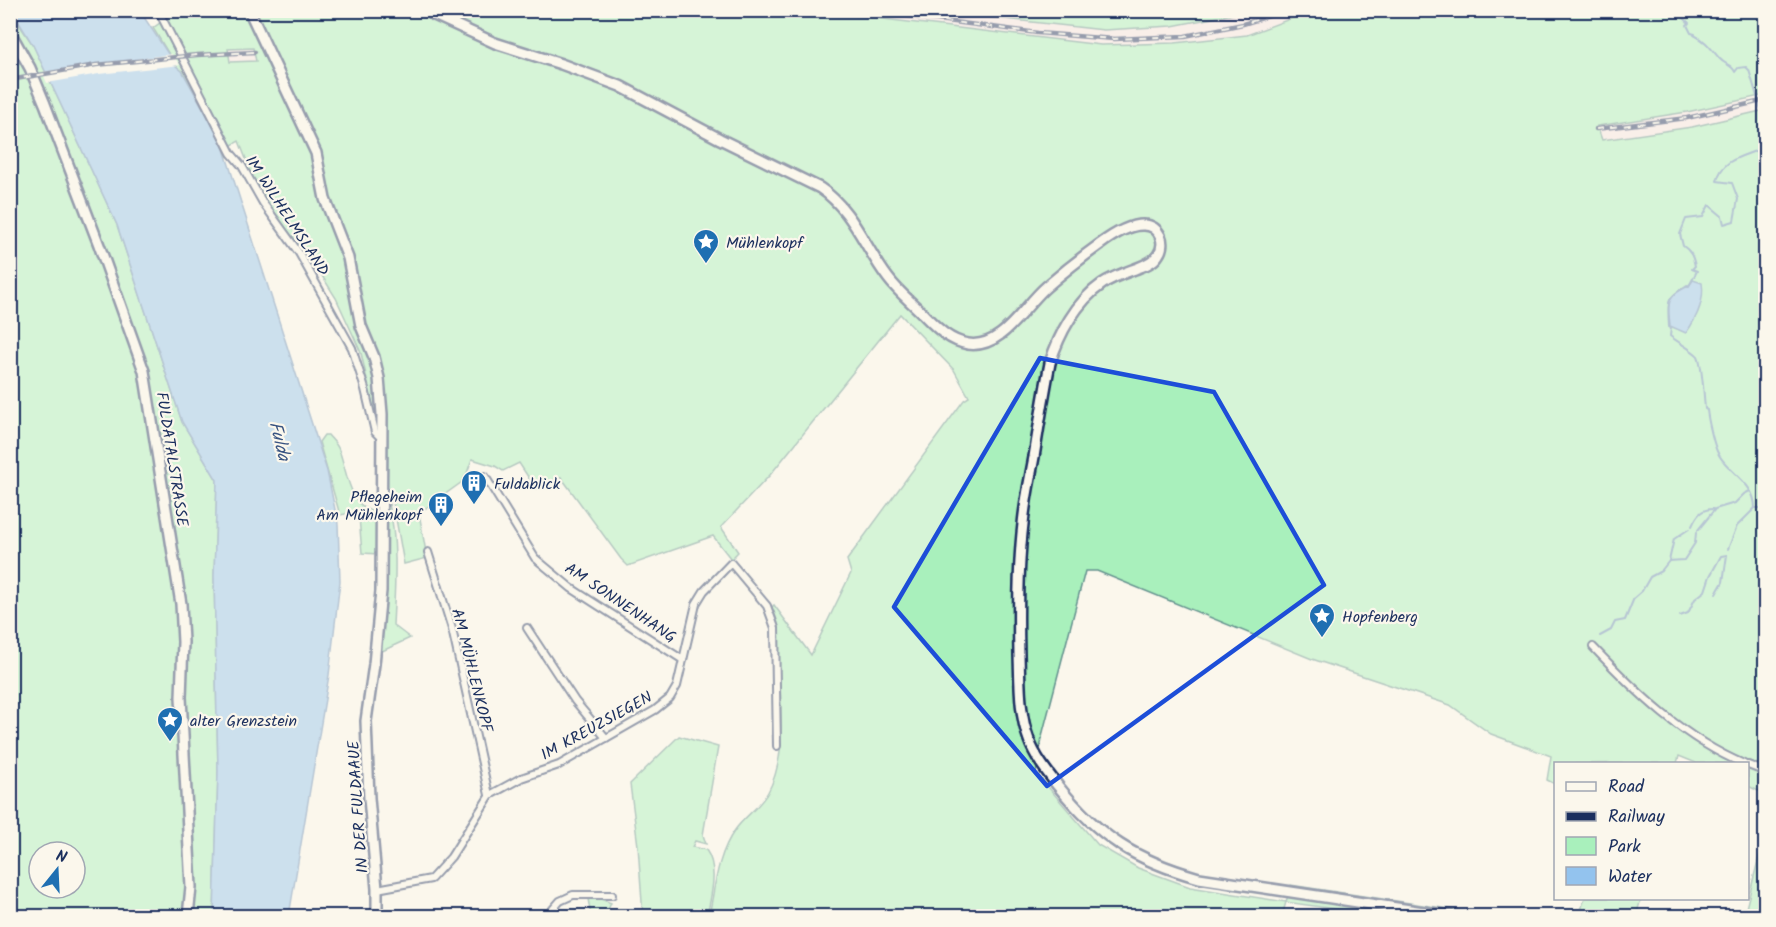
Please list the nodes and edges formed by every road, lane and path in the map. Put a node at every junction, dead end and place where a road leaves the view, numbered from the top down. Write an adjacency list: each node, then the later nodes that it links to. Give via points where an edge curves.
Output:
1 (158, 10): 5 (street, IM WILHELMSLAND, via 231,153 299,253 352,348 375,432)
2 (249, 10): 5 (street, IN DER FULDAAUE, via 316,153 325,199 348,258 361,326 379,378)
3 (423, 10): 22 (street, via 495,43 620,86 820,188 845,210 901,293 958,342 977,344 1003,333 1044,288 1099,244 1130,228 1155,228 1161,236 1158,256 1108,280 1090,294 1060,337 1050,363 1023,522 1019,570 1020,693 1024,723 1035,755 1091,823 1115,843 1166,869 1199,878)
4 (10, 32): 19 (street, FULDATALSTRASSE, via 45,104 144,371 181,604 181,697 191,887)
5 (382, 439): 17 (street, IN DER FULDAAUE, via 381,591 366,721)
6 (485, 476): 10 (street, AM SONNENHANG, via 535,558 571,588)
7 (428, 552): 16 (street, AM MÜHLENKOPF, via 452,628)
8 (527, 628): 11 (street, via 564,686)
9 (1593, 647): 13 (street, via 1690,736)
10 (683, 660): 11 (street, IM KREUZSIEGEN, via 670,698); 12 (street, IM KREUZSIEGEN, via 696,604 731,563 767,606 775,628)
11 (606, 738): 16 (street, IM KREUZSIEGEN, via 559,765 521,778)
12 (777, 746)
13 (1742, 762)
14 (1749, 765): 15 (street)
15 (1766, 772)
16 (489, 795): 17 (street, via 451,857 431,879)
17 (377, 889): 20 (street, IN DER FULDAAUE)
18 (612, 895): 21 (street, via 573,895 560,901)
19 (188, 916)
20 (377, 916)
21 (547, 916)
22 (1450, 916)

